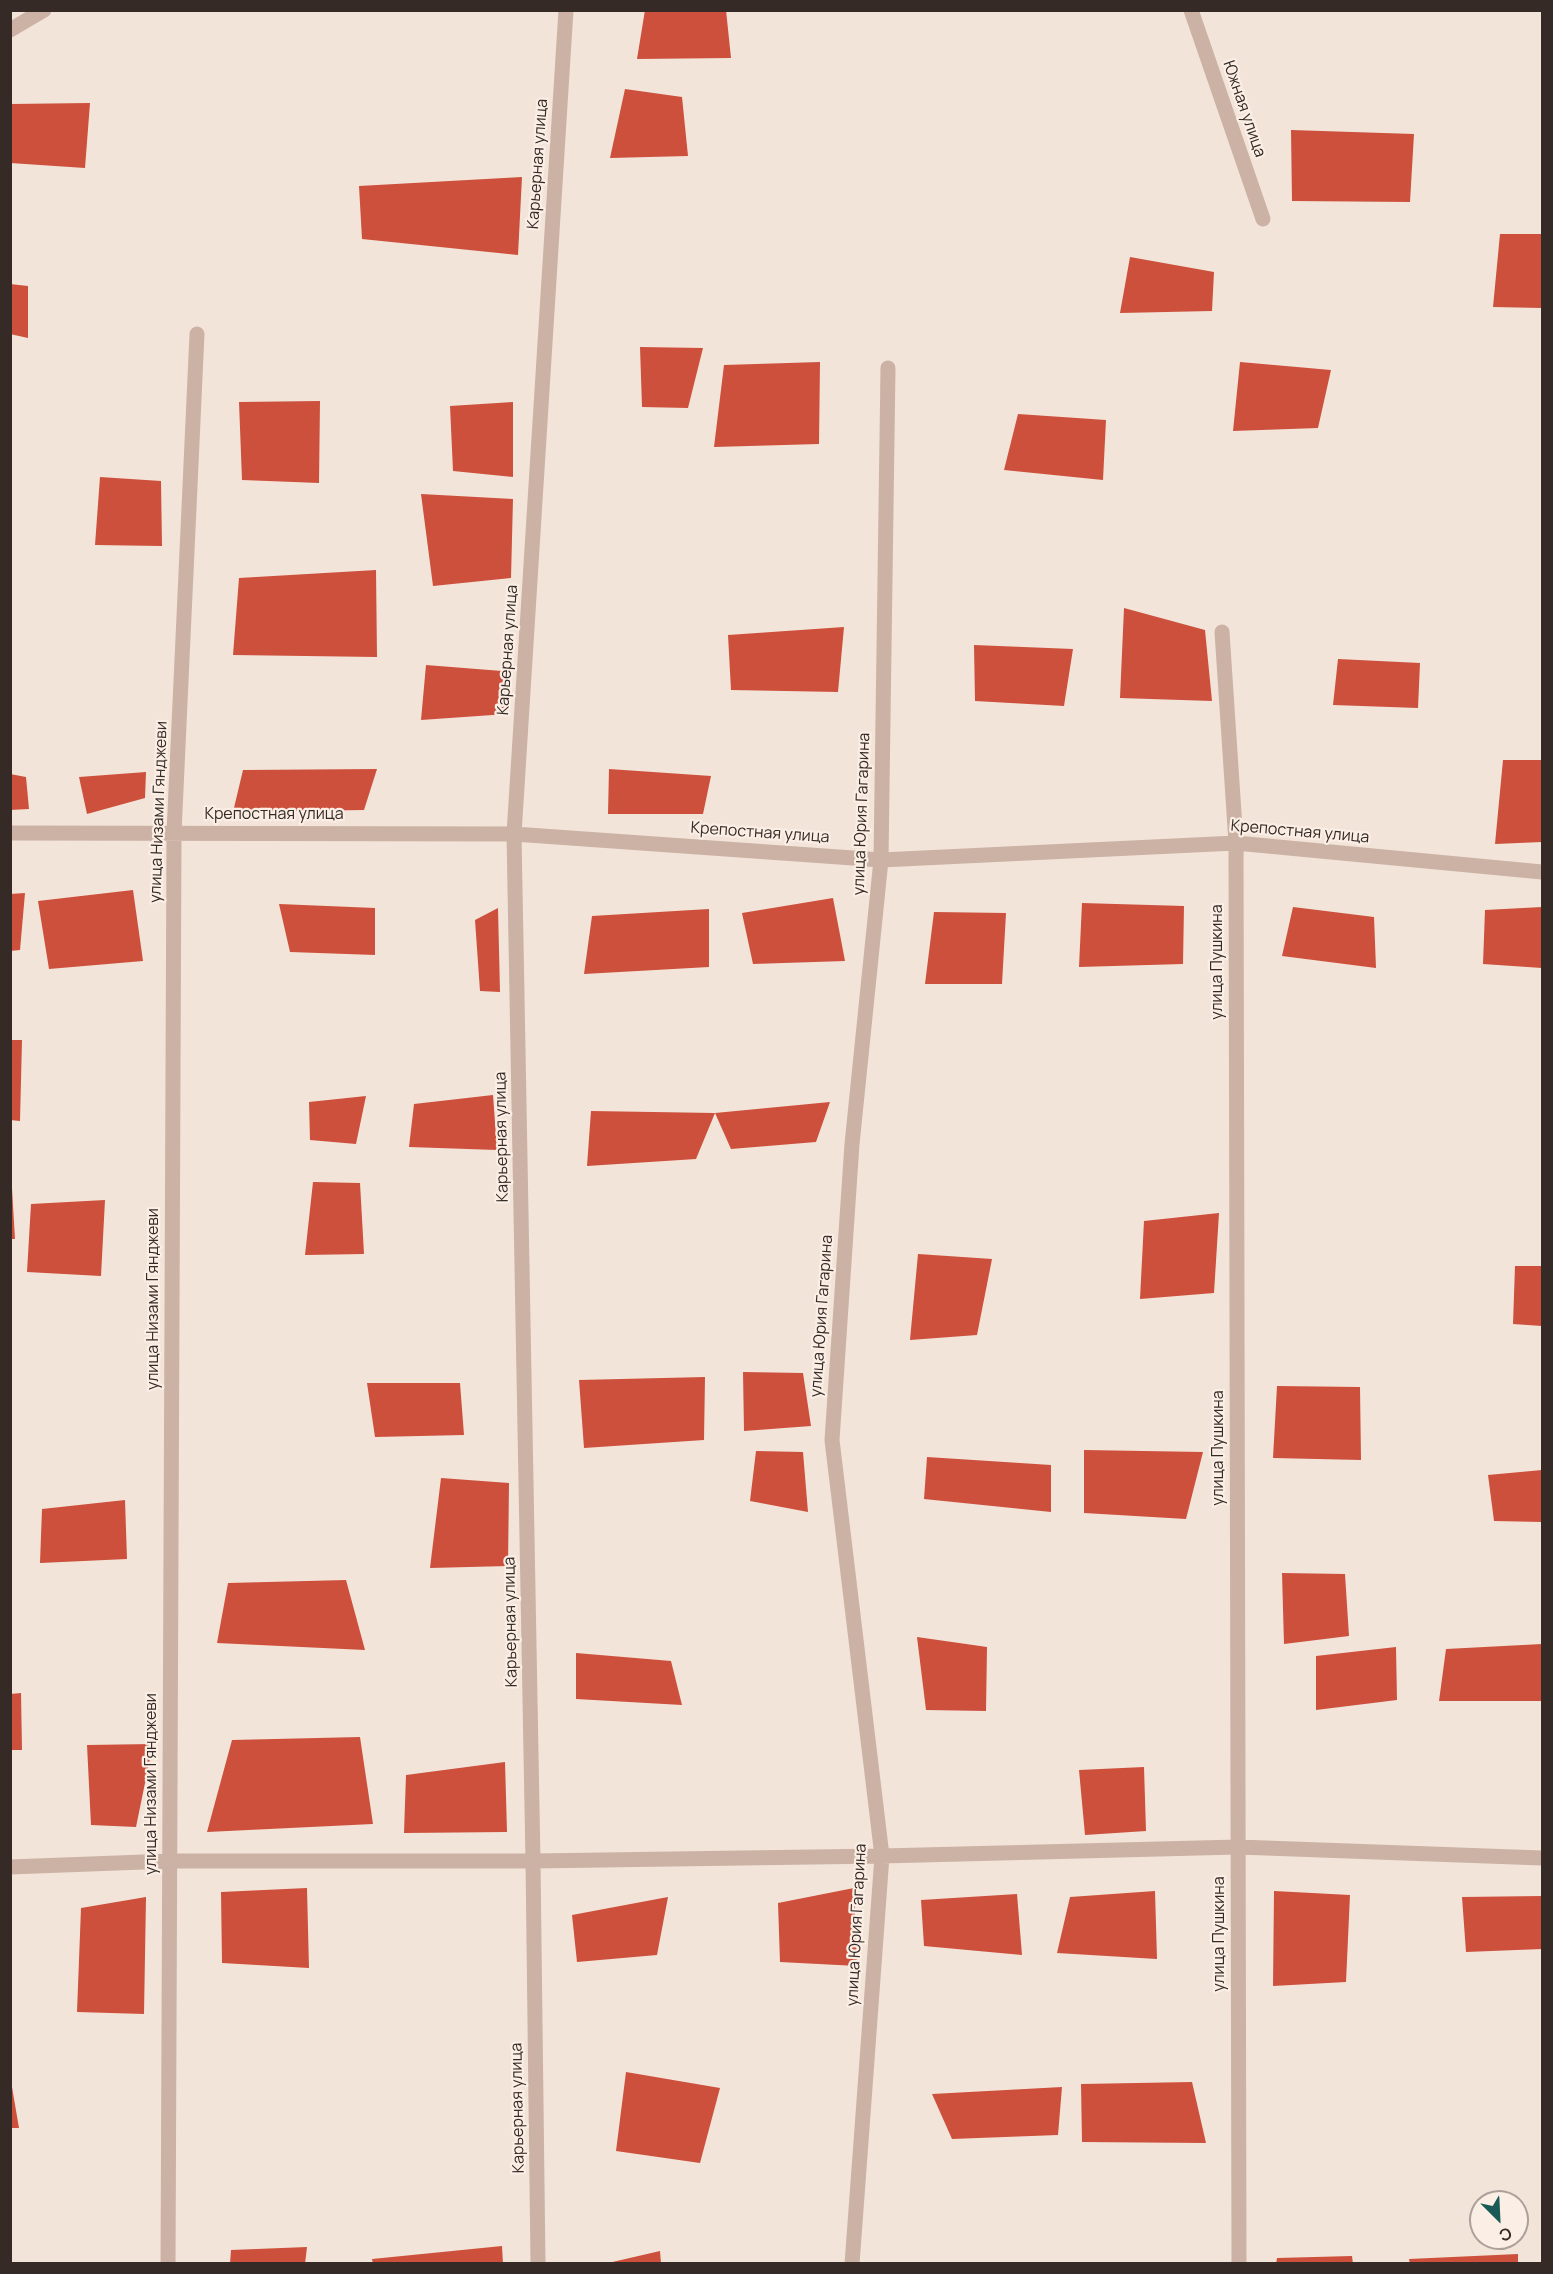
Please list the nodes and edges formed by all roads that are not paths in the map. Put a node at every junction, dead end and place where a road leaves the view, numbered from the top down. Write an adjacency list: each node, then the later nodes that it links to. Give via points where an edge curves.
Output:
1 (44, 10): 4 (street)
2 (566, 10): 11 (street, Карьерная улица)
3 (1191, 10): 5 (street, Южная улица)
4 (10, 30)
5 (1263, 219)
6 (197, 334): 10 (street, улица Низами Гянджеви)
7 (888, 368): 13 (street, улица Юрия Гагарина)
8 (1222, 632): 12 (street, улица Пушкина)
9 (10, 833): 10 (street, Крепостная улица)
10 (174, 833): 11 (street, Крепостная улица); 18 (street, улица Низами Гянджеви)
11 (514, 834): 13 (street, Крепостная улица); 19 (street, Карьерная улица)
12 (1236, 843): 13 (street, Крепостная улица); 14 (street, Крепостная улица); 15 (street, улица Пушкина)
13 (881, 860): 16 (street, улица Юрия Гагарина, via 852,1144 832,1440)
14 (1542, 873)
15 (1238, 1847): 16 (street); 17 (street); 24 (street, улица Пушкина)
16 (882, 1856): 19 (street); 23 (street, улица Юрия Гагарина)
17 (1542, 1858)
18 (170, 1861): 19 (street); 20 (street); 21 (street, улица Низами Гянджеви)
19 (533, 1861): 22 (street, Карьерная улица)
20 (10, 1867)
21 (168, 2264)
22 (538, 2264)
23 (852, 2264)
24 (1239, 2264)

